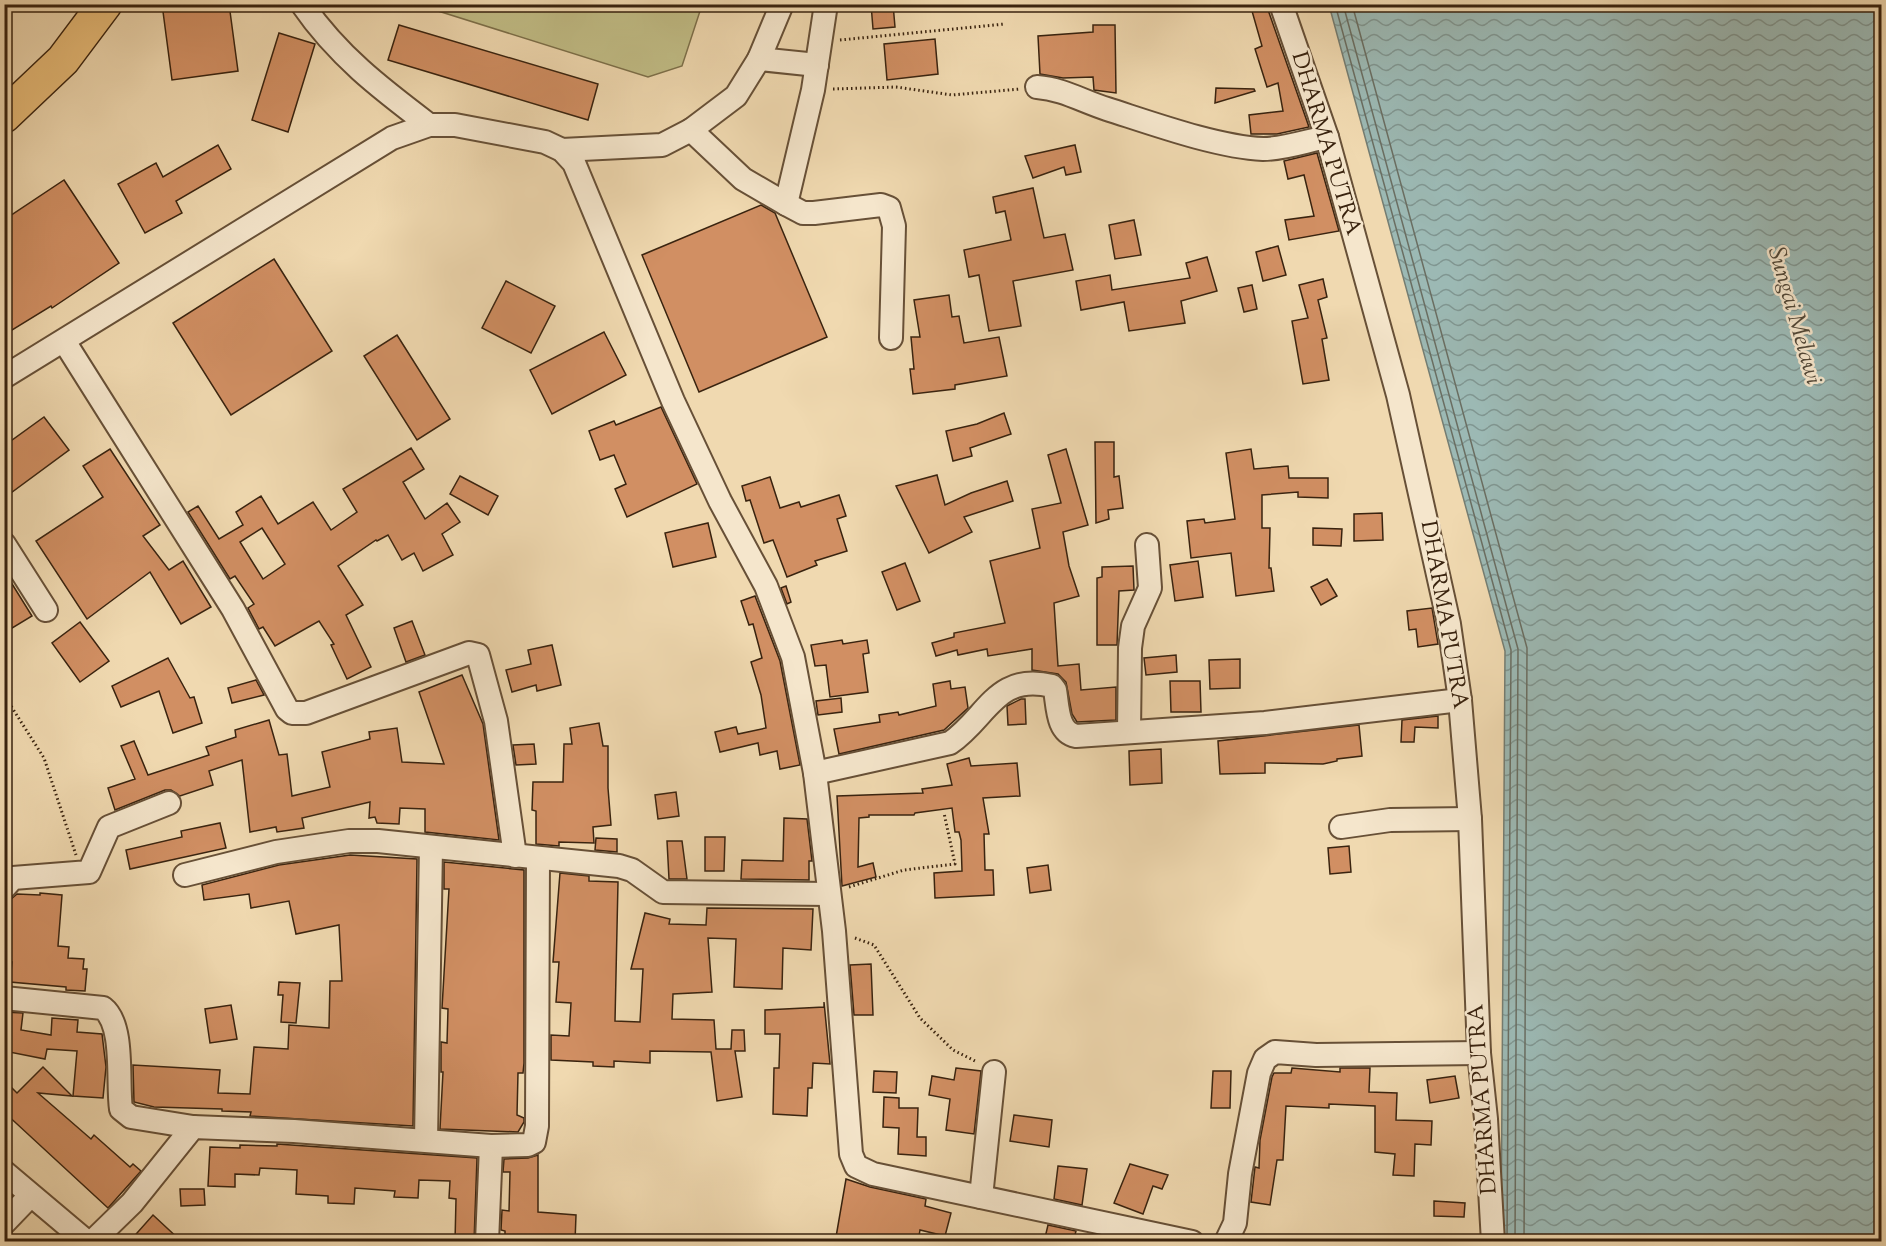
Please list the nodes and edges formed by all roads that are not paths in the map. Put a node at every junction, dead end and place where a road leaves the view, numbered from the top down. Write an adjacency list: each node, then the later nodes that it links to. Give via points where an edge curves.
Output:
1 (105, 4): 9 (highway, via 63,60)
2 (302, 4): 10 (street, via 325,37 381,89)
3 (782, 4): 6 (street)
4 (826, 4): 7 (street)
5 (1282, 6): 12 (street, DHARMA PUTRA)
6 (759, 59): 7 (street); 11 (street, via 736,96)
7 (817, 65): 14 (street)
8 (1037, 87): 12 (street, via 1058,89 1171,129 1250,147 1269,148)
9 (4, 116)
10 (429, 125): 13 (street, via 455,125 534,140); 16 (street, via 392,138)
11 (691, 130): 13 (street, via 662,145); 14 (street, via 743,179)
12 (1327, 137): 21 (street, DHARMA PUTRA, via 1398,395 1440,581)
13 (562, 150): 23 (street, via 574,163 673,401 766,586 793,657)
14 (786, 204): 15 (street, via 803,213 881,205 889,208 894,226)
15 (891, 338)
16 (64, 341): 17 (street); 28 (street, via 233,609 292,713 306,712 469,653 478,655 496,721)
17 (4, 377)
18 (4, 544): 20 (street)
19 (1147, 544): 22 (street, via 1150,588 1133,626)
20 (46, 610)
21 (1460, 700): 22 (street, via 1265,723); 25 (street, DHARMA PUTRA)
22 (1129, 732): 23 (street, via 1067,734 1052,686 1011,686 950,743)
23 (815, 773): 32 (street)
24 (169, 803): 31 (street, via 109,827 93,868 82,874 13,878)
25 (1470, 819): 26 (street, via 1390,820); 34 (street, DHARMA PUTRA)
26 (1341, 827)
27 (431, 847): 28 (street); 30 (street, via 378,841 316,844); 37 (street)
28 (514, 856): 29 (street)
29 (538, 859): 32 (street, via 627,867 663,892); 38 (street, via 537,1136 528,1145)
30 (185, 875)
31 (4, 888)
32 (829, 894): 41 (street, via 851,1154 856,1166 873,1174)
33 (4, 998): 36 (street, via 103,1008 112,1020 118,1043 121,1109 131,1118)
34 (1479, 1053): 47 (street, via 1275,1052 1265,1059 1240,1174 1235,1223); 48 (street, DHARMA PUTRA)
35 (994, 1072): 41 (street)
36 (193, 1127): 37 (street); 44 (street, via 132,1203)
37 (426, 1140): 38 (street)
38 (491, 1146): 45 (street)
39 (4, 1172): 40 (street)
40 (30, 1196): 42 (street); 43 (street)
41 (981, 1197): 46 (street)
42 (4, 1223)
43 (87, 1242)
44 (92, 1242)
45 (487, 1242)
46 (1192, 1242)
47 (1226, 1242)
48 (1493, 1242)

